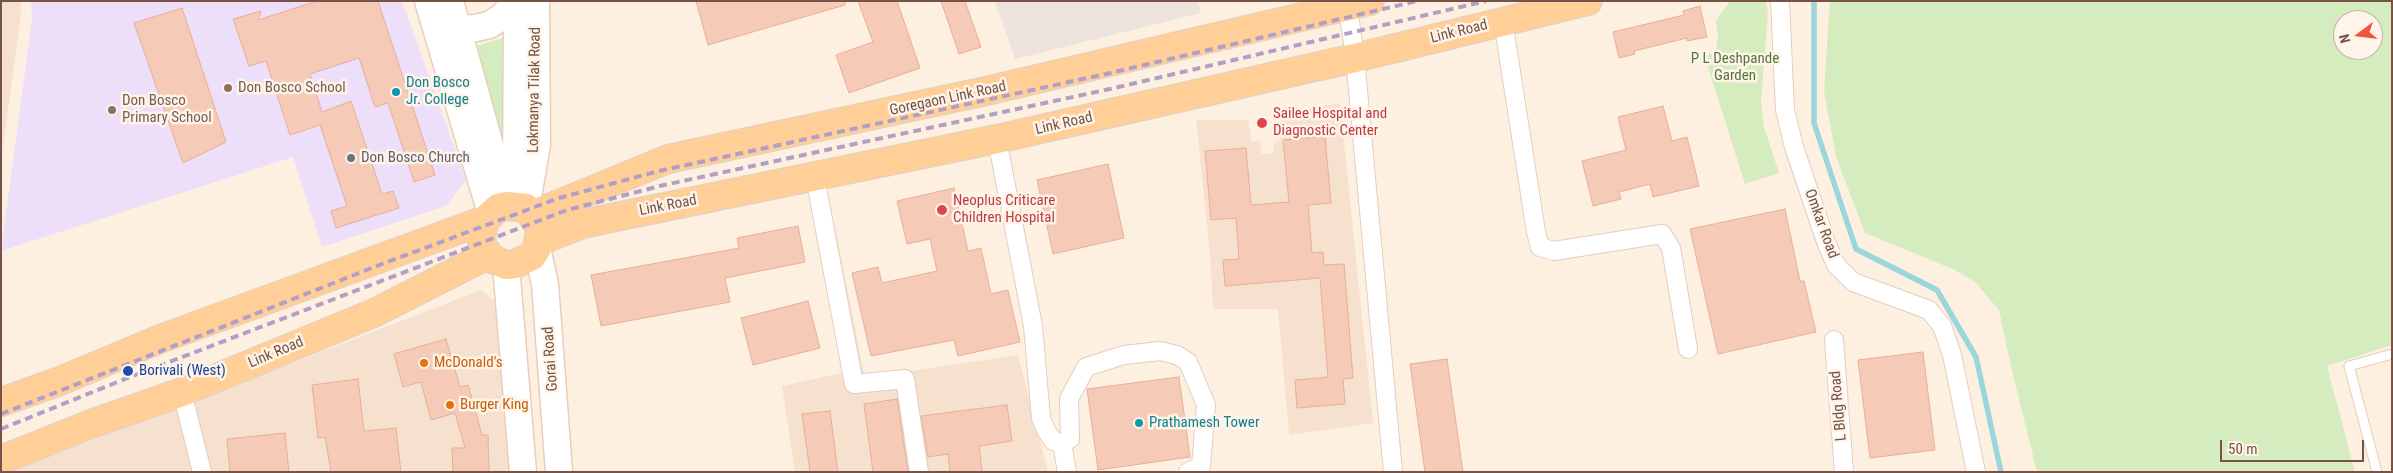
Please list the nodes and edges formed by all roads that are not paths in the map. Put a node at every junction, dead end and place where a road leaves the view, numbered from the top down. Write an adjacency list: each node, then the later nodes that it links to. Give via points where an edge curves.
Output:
1 (428, 1): 9 (main road)
2 (450, 1): 9 (main road)
3 (516, 1): 9 (main road, via 503,16 489,25); 13 (main road, Lokmanya Tilak Road)
4 (536, 1): 13 (main road, Lokmanya Tilak Road, via 537,145)
5 (1588, 1): 8 (main road, Link Road)
6 (1780, 1): 31 (street, Omkar Road, via 1785,110 1826,242 1836,265 1853,282 1929,310 1942,326 1952,355)
7 (1359, 4): 10 (street); 13 (main road, Goregaon Link Road, via 986,91 668,159)
8 (1502, 20): 10 (main road, Link Road); 17 (street, via 1540,247 1554,251 1662,234 1671,248)
9 (448, 29): 13 (main road)
10 (1355, 58): 11 (main road, Link Road); 29 (street)
11 (997, 140): 12 (main road, Link Road); 21 (street, via 1033,326 1041,418 1053,441)
12 (816, 177): 14 (main road, Link Road, via 584,224); 26 (street, via 854,384 905,380)
13 (509, 211): 14 (main road, via 540,232); 15 (main road, via 481,238); 20 (main road, via 160,339)
14 (538, 244): 15 (main road, via 524,262); 25 (main road, Gorai Road, via 545,284)
15 (497, 260): 19 (main road, Link Road); 24 (main road)
16 (1834, 340): 30 (street, L Bldg Road)
17 (1688, 349)
18 (2392, 354): 32 (lane, via 2349,366)
19 (182, 392): 22 (main road, Link Road); 23 (street)
20 (1, 402)
21 (1062, 443): 27 (street); 28 (street, via 1070,439 1070,399 1086,368 1124,355 1160,351 1188,362 1206,405 1201,466)
22 (1, 460)
23 (202, 472)
24 (522, 472)
25 (560, 472)
26 (919, 472)
27 (1067, 472)
28 (1188, 472)
29 (1392, 472)
30 (1844, 472)
31 (1976, 472)
32 (2377, 472)

